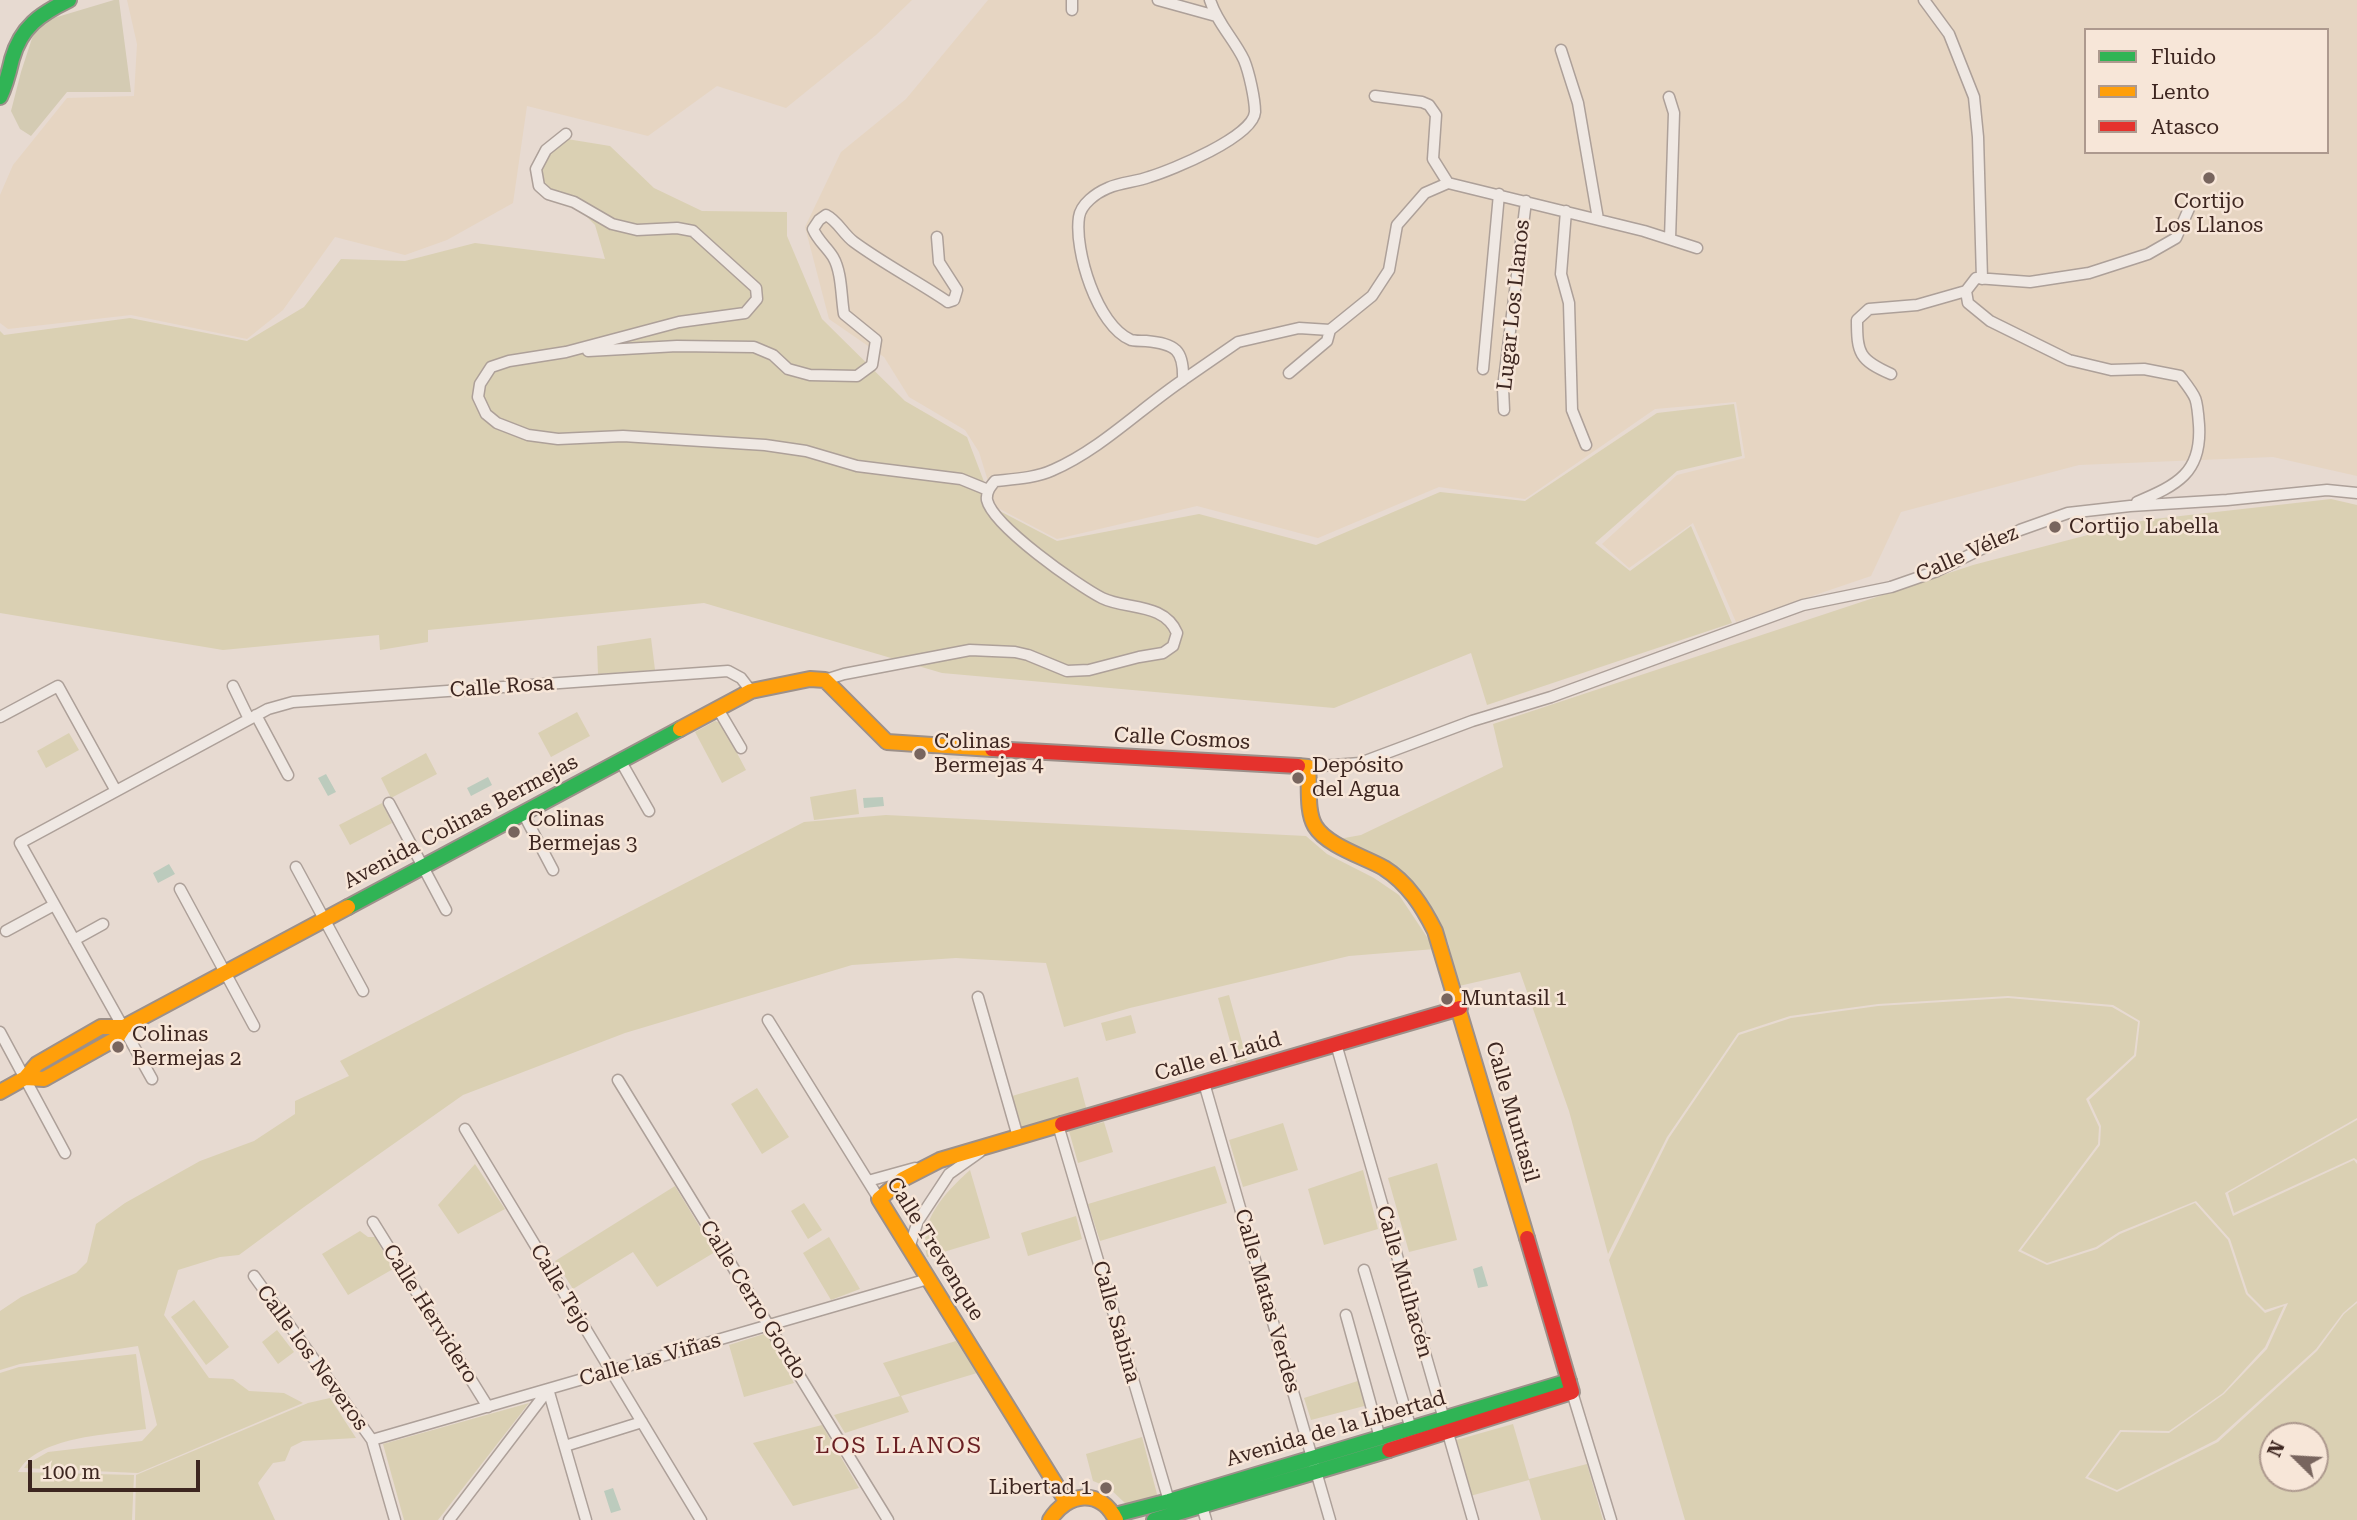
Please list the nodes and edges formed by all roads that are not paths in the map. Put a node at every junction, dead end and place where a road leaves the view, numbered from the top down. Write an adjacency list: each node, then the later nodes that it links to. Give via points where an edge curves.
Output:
1 (69, 0): 8 (street, via 27,24)
2 (1158, 0): 5 (street)
3 (1210, 0): 5 (street)
4 (1924, 0): 20 (street, via 1949,34 1974,97)
5 (1216, 16): 27 (street, via 1244,60 1255,115 1247,128 1187,162 1108,188 1084,205 1079,217 1082,260 1110,324 1130,340 1174,348 1184,360)
6 (1561, 50): 16 (street, via 1578,103)
7 (1375, 96): 11 (street, via 1429,105 1436,115 1433,159)
8 (0, 97)
9 (1669, 97): 18 (street, via 1674,113)
10 (566, 134): 23 (street, via 546,150 536,169 539,186 548,194 575,202 612,224 636,230 693,231 756,288 757,299 745,313 679,322)
11 (1448, 183): 12 (street, Lugar Los Llanos); 22 (street, via 1425,193 1397,225 1389,270 1372,296)
12 (1499, 194): 13 (street, Lugar Los Llanos); 24 (street, Lugar Los Llanos)
13 (1526, 201): 15 (street, Lugar Los Llanos); 28 (street, Lugar Los Llanos)
14 (2191, 204): 20 (street, via 2176,238 2148,254 2089,273 2042,281)
15 (1566, 211): 16 (street, Lugar Los Llanos); 29 (street, Lugar Los Llanos, via 1561,274 1569,303 1572,410)
16 (1598, 219): 18 (street, Lugar Los Llanos)
17 (937, 237): 23 (street, via 939,262 957,290 954,300 948,302 851,240 826,215 813,229 833,257 844,314 876,340 872,365 857,376 810,375 788,369 774,355 754,347)
18 (1670, 239): 19 (street, Lugar Los Llanos)
19 (1698, 248)
20 (1982, 279): 21 (street, via 1976,278)
21 (1966, 291): 26 (street, via 1917,305 1869,309 1857,320 1857,346 1870,365); 32 (street, via 1968,303 1990,321 2069,360 2111,370 2144,369 2180,376 2197,398 2200,444 2189,470 2170,488)
22 (1330, 330): 25 (street, via 1327,341); 27 (street, via 1299,328 1238,342)
23 (566, 352): 30 (street, via 491,367 478,397 486,414 528,435 765,445 857,466 961,479)
24 (1483, 369)
25 (1289, 373)
26 (1891, 374)
27 (1183, 380): 30 (street, via 1088,451 1051,471 995,481)
28 (1504, 410)
29 (1586, 445)
30 (988, 490): 33 (street, via 993,512 1042,557 1103,598 1153,610 1170,620 1177,633 1173,646 1163,653 1067,671 1015,652 970,650)
31 (2357, 493): 32 (street, Calle Vélez, via 2327,490)
32 (2130, 506): 36 (street, Calle Vélez, via 2068,513 2020,530 1937,571 1803,605)
33 (825, 680): 35 (street, Avenida Colinas Bermejas, via 810,678); 42 (street, Calle Cosmos, via 879,736 897,744)
34 (233, 687): 39 (street)
35 (751, 691): 37 (street, Avenida Colinas Bermejas); 39 (street, Calle Rosa, via 741,678 727,671 293,702)
36 (1551, 697): 42 (street, Calle Cosmos, via 1360,763)
37 (718, 709): 40 (street); 41 (street, Avenida Colinas Bermejas)
38 (0, 717): 44 (street, via 58,686)
39 (252, 717): 43 (street); 44 (street, Calle Rosa)
40 (741, 748)
41 (620, 760): 46 (street); 47 (street, Avenida Colinas Bermejas)
42 (1308, 767): 61 (street, Calle Muntasil, via 1314,824 1323,837 1367,857 1413,894 1439,940)
43 (288, 775)
44 (116, 791): 52 (street, Calle Rosa, via 20,843)
45 (389, 803): 49 (street)
46 (649, 811)
47 (523, 813): 49 (street, Avenida Colinas Bermejas); 50 (street)
48 (296, 867): 54 (street)
49 (423, 868): 53 (street); 54 (street, Avenida Colinas Bermejas)
50 (554, 870)
51 (180, 889): 58 (street)
52 (54, 905): 56 (street); 57 (street)
53 (446, 911)
54 (324, 920): 58 (street, Avenida Colinas Bermejas); 59 (street)
55 (103, 924): 57 (street)
56 (6, 931)
57 (74, 940): 64 (street)
58 (225, 972): 63 (street); 64 (street, Avenida Colinas Bermejas)
59 (363, 992)
60 (978, 997): 74 (street)
61 (1460, 1008): 66 (street, Calle el Laúd); 88 (street, Calle Muntasil)
62 (768, 1020): 78 (street, Calle Trevenque)
63 (254, 1026)
64 (124, 1027): 67 (street, Avenida Colinas Bermejas, via 101,1027 37,1064); 68 (street)
65 (0, 1032): 67 (street)
66 (1336, 1044): 70 (street, Calle el Laúd); 92 (street, Calle Mulhacén)
67 (25, 1078): 71 (street, Avenida Colinas Bermejas); 76 (street)
68 (152, 1079)
69 (618, 1080): 86 (street, Calle Cerro Gordo)
70 (1204, 1083): 72 (street, Calle el Laúd); 97 (street, Calle Matas Verdes)
71 (0, 1092)
72 (1058, 1125): 74 (street, Calle el Laúd); 100 (street, Calle Sabina)
73 (465, 1129): 87 (street, Calle Tejo)
74 (1018, 1137): 75 (street, Calle el Laúd)
75 (988, 1146): 77 (street, Calle el Laúd); 81 (street, Calle el Laúd, via 949,1174 918,1221)
76 (65, 1153)
77 (929, 1164): 78 (street, Calle el Laúd); 79 (street, Calle el Laúd)
78 (868, 1181): 79 (street, Calle Trevenque)
79 (879, 1199): 81 (street, Calle Trevenque)
80 (373, 1222): 90 (street, Calle Hervidero)
81 (909, 1248): 84 (street, Calle Trevenque)
82 (1364, 1270): 93 (street)
83 (254, 1276): 95 (street, Calle los Neveros)
84 (928, 1279): 86 (street, Calle las Viñas); 99 (street, Calle Trevenque)
85 (1346, 1315): 94 (street)
86 (769, 1325): 87 (street, Calle las Viñas); 107 (street, Calle Cerro Gordo)
87 (611, 1371): 89 (street, Calle las Viñas); 91 (street, Calle Tejo)
88 (1570, 1386): 92 (street, Avenida de la Libertad); 113 (street, Calle Muntasil)
89 (548, 1389): 90 (street, Calle las Viñas); 96 (street); 104 (street)
90 (488, 1407): 95 (street, Calle las Viñas)
91 (642, 1422): 96 (street); 106 (street, Calle Tejo)
92 (1445, 1426): 93 (street, Avenida de la Libertad); 97 (street, Avenida de la Libertad); 112 (street, Calle Mulhacén)
93 (1411, 1429): 94 (street, Avenida de la Libertad)
94 (1380, 1438): 97 (street, Avenida de la Libertad)
95 (372, 1440): 103 (street, Calle los Neveros)
96 (565, 1446): 105 (street)
97 (1314, 1465): 98 (street, Avenida de la Libertad); 111 (street, Calle Matas Verdes)
98 (1200, 1498): 100 (street, Avenida de la Libertad); 101 (street, Avenida de la Libertad); 110 (street)
99 (1066, 1501): 102 (street, via 1088,1496 1099,1499); 108 (street)
100 (1169, 1501): 101 (street); 102 (street, Avenida de la Libertad)
101 (1185, 1510): 109 (street, Avenida de la Libertad)
102 (1116, 1518)
103 (395, 1520)
104 (449, 1520)
105 (586, 1520)
106 (701, 1520)
107 (888, 1520)
108 (1050, 1520)
109 (1154, 1520)
110 (1206, 1520)
111 (1330, 1520)
112 (1473, 1520)
113 (1611, 1520)

